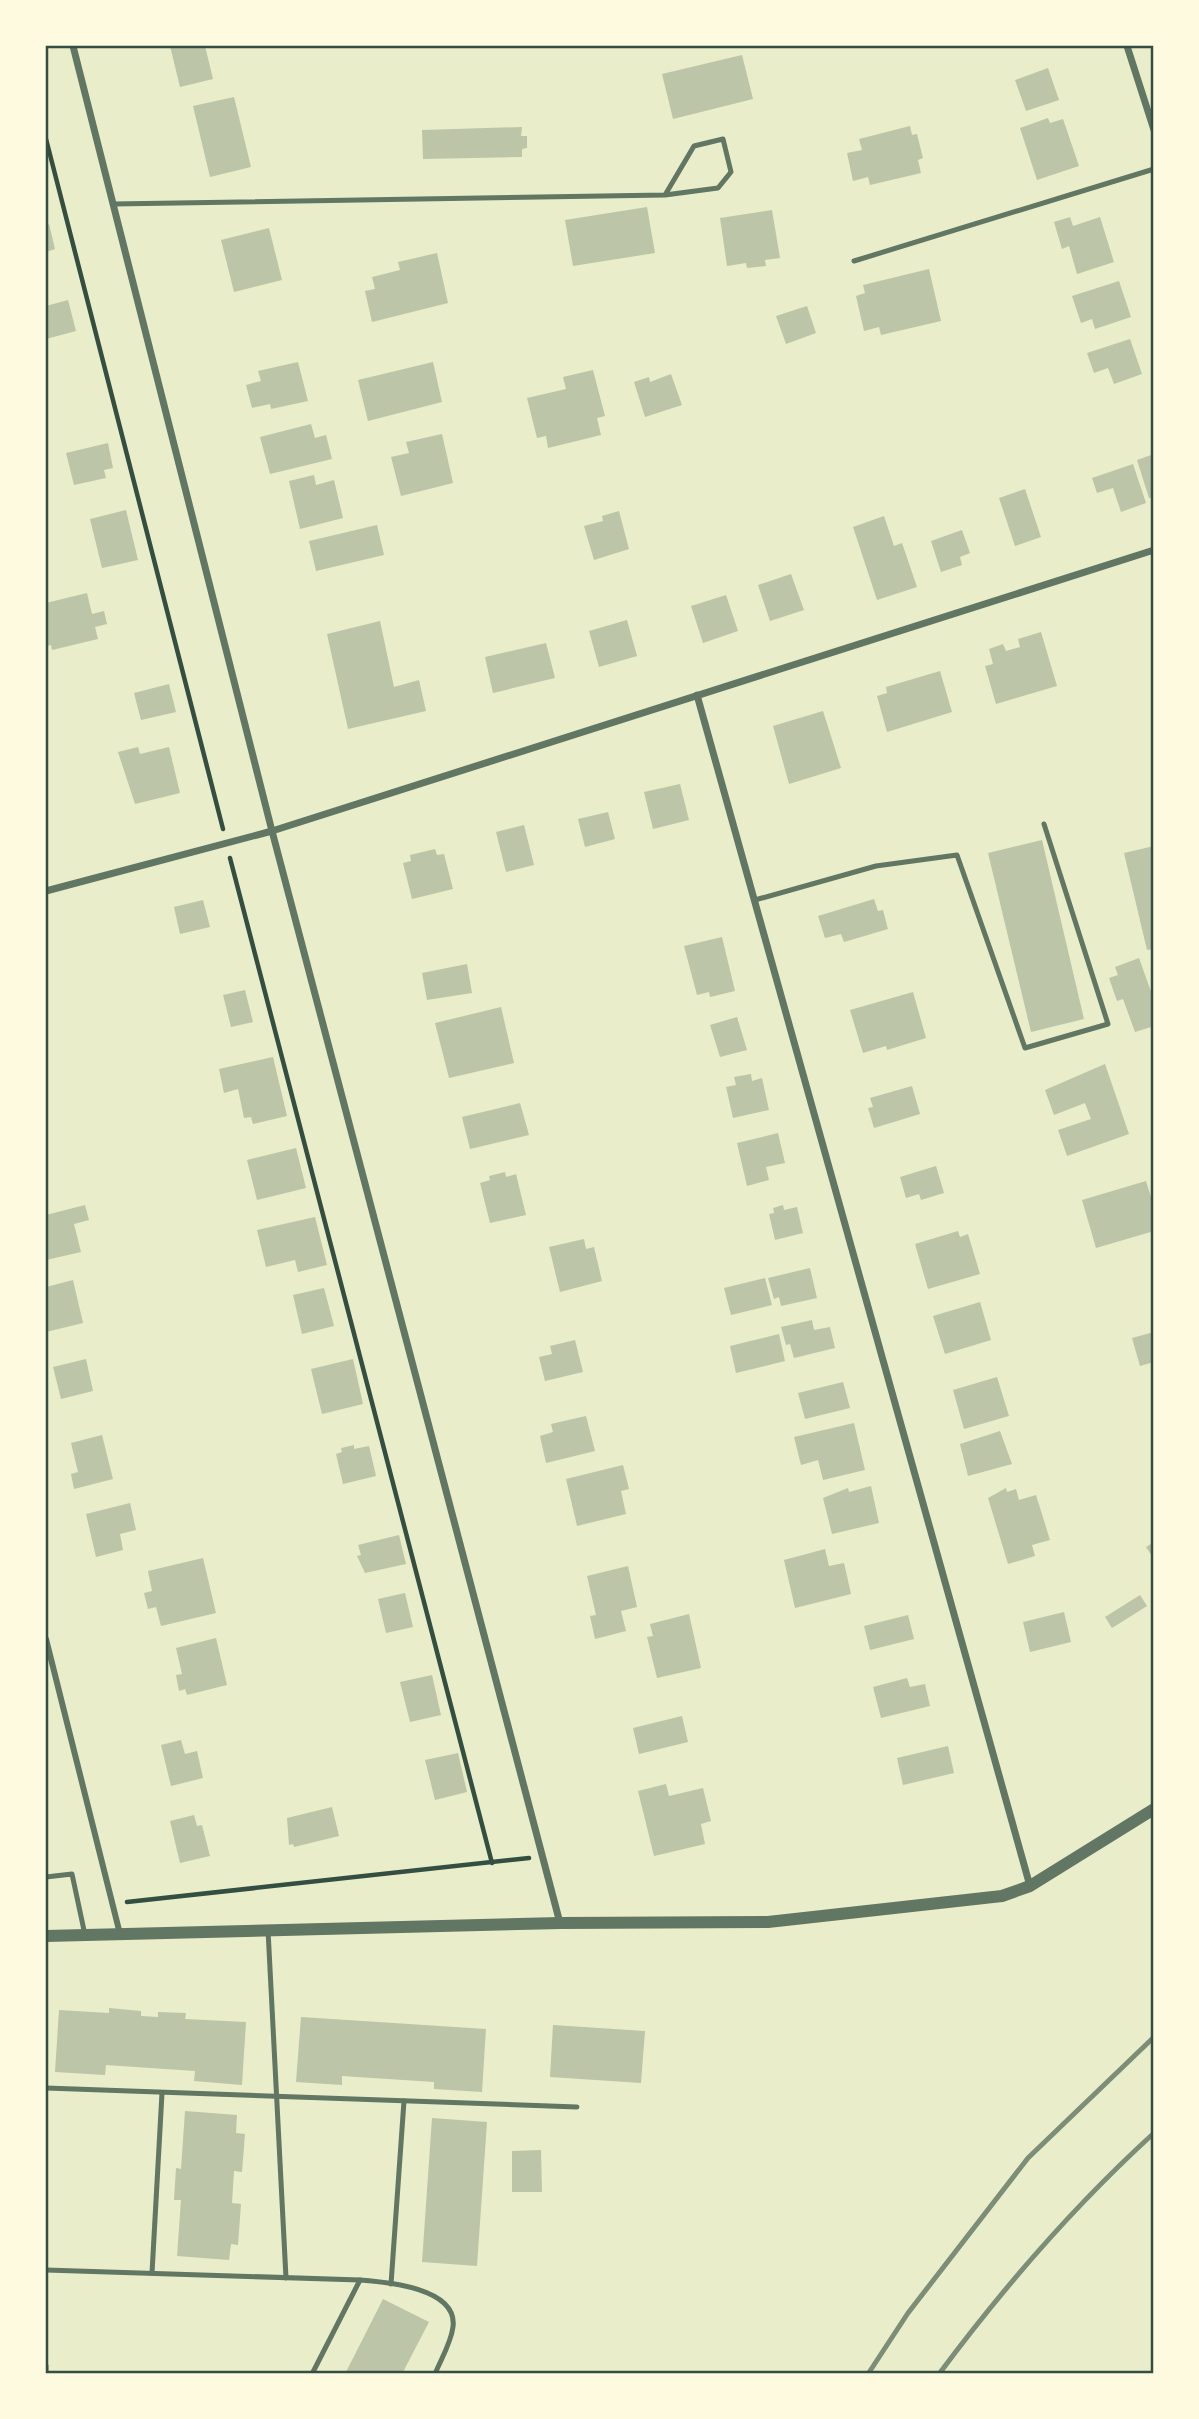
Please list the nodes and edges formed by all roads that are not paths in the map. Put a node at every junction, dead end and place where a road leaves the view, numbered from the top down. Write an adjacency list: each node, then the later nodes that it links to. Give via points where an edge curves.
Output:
1 (73, 46): 6 (street)
2 (1127, 46): 3 (street)
3 (1153, 130)
4 (1153, 169): 7 (lane)
5 (665, 195): 5 (lane, via 718,188 731,172 723,139 694,146); 6 (lane)
6 (113, 204): 11 (street)
7 (854, 261)
8 (1153, 550): 9 (street)
9 (697, 695): 11 (street); 13 (street)
10 (1044, 824): 13 (lane, via 1108,1024 1025,1048 957,855 876,866)
11 (272, 831): 12 (street); 18 (street)
12 (46, 891)
13 (755, 900): 17 (street)
14 (46, 1639): 20 (street)
15 (1153, 1809): 17 (street)
16 (46, 1877): 21 (lane, via 72,1874)
17 (1030, 1886): 18 (street, via 1002,1896 768,1922)
18 (561, 1923): 19 (street)
19 (268, 1930): 20 (street); 25 (lane)
20 (120, 1934): 21 (street)
21 (85, 1935): 22 (street)
22 (46, 1936)
23 (46, 2088): 24 (lane)
24 (162, 2093): 25 (lane); 29 (lane)
25 (276, 2096): 26 (lane); 30 (lane)
26 (404, 2101): 27 (lane); 32 (lane)
27 (577, 2107)
28 (46, 2270): 29 (lane)
29 (152, 2273): 30 (lane)
30 (286, 2278): 31 (lane)
31 (360, 2280): 32 (lane); 35 (lane)
32 (391, 2284): 36 (lane, via 440,2299 451,2313 451,2336)
33 (46, 2366): 34 (lane)
34 (46, 2374)
35 (312, 2374)
36 (435, 2374)

